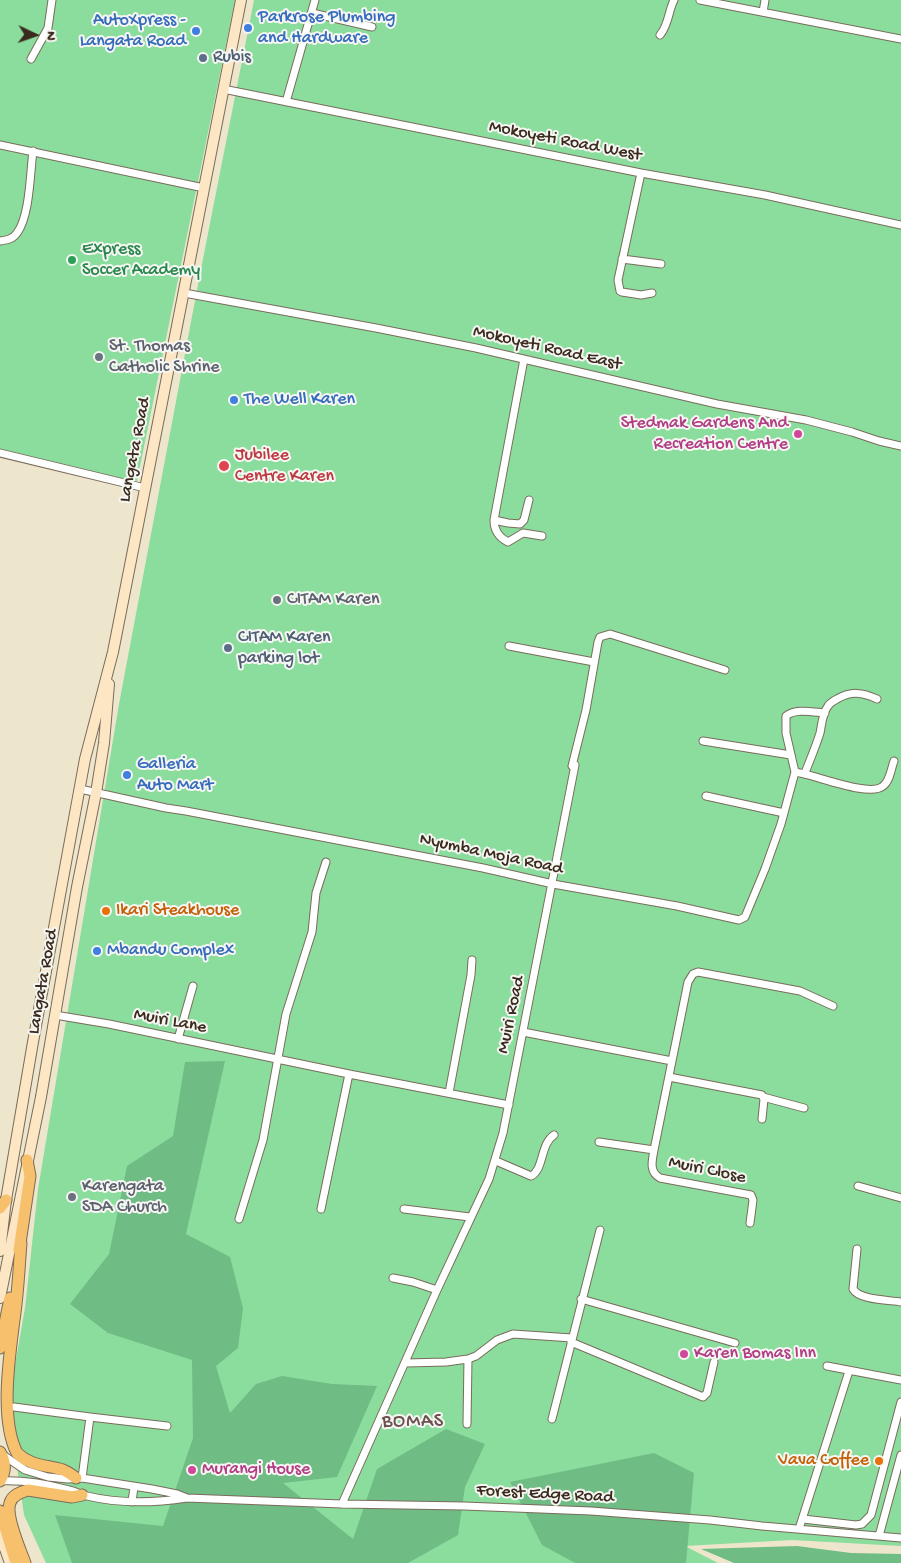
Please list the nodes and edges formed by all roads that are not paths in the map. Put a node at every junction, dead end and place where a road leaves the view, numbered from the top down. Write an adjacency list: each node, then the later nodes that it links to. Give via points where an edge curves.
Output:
1 (52, 0): 12 (street, via 48,28)
2 (241, 0): 13 (main road, Langata Road)
3 (315, 0): 8 (street)
4 (674, 0): 10 (street, via 667,26)
5 (700, 0): 7 (street)
6 (765, 0): 7 (street)
7 (763, 12): 11 (street)
8 (312, 13): 9 (street); 14 (street)
9 (372, 27)
10 (660, 36)
11 (901, 39)
12 (32, 59)
13 (223, 90): 14 (street, Mokoyeti Road West); 18 (main road, Langata Road)
14 (286, 102): 17 (street, Mokoyeti Road West)
15 (0, 145): 16 (street)
16 (33, 151): 18 (street); 20 (street, via 25,216 17,234 9,240)
17 (640, 173): 19 (street, Mokoyeti Road West, via 765,195); 21 (street)
18 (204, 188): 23 (main road, Langata Road)
19 (901, 225)
20 (0, 241)
21 (622, 259): 22 (street); 24 (street, via 618,280 620,291 624,294)
22 (661, 264)
23 (184, 293): 25 (street, Mokoyeti Road East); 28 (main road, Langata Road)
24 (652, 293)
25 (524, 359): 26 (street, Mokoyeti Road East, via 717,404 806,420); 30 (street)
26 (901, 446)
27 (0, 453): 28 (street)
28 (145, 488): 34 (main road, Langata Road)
29 (529, 500): 30 (street, via 520,524)
30 (494, 520): 31 (street, via 494,530 506,541 523,533)
31 (542, 536)
32 (509, 646): 33 (street)
33 (594, 662): 35 (street, Muiri Road, via 600,637 610,634); 48 (street, Muiri Road, via 572,766 575,766)
34 (109, 670): 43 (main road, Langata Road); 44 (main road, Langata Road, via 104,743)
35 (725, 670)
36 (877, 699): 37 (street, via 863,693 851,693 830,703)
37 (825, 713): 39 (street, via 800,712 786,716); 42 (street)
38 (703, 741): 39 (street)
39 (791, 755): 41 (street)
40 (894, 761): 42 (street, via 886,784 875,790)
41 (795, 772): 42 (street); 46 (street, Nyumba Moja Road)
42 (805, 773)
43 (80, 789): 44 (street, Nyumba Moja Road); 71 (main road, Langata Road)
44 (96, 793): 48 (street, Nyumba Moja Road); 52 (main road, Langata Road)
45 (706, 796): 46 (street)
46 (784, 813): 48 (street, Nyumba Moja Road, via 743,919)
47 (326, 862): 55 (street, via 316,893 312,932 286,1014)
48 (553, 884): 53 (street, Muiri Road)
49 (472, 960): 59 (street)
50 (192, 986): 54 (street)
51 (833, 1006): 56 (street, Muiri Close, via 800,991 695,973 688,982)
52 (55, 1015): 54 (street, Muiri Lane); 67 (main road, Langata Road)
53 (523, 1032): 56 (street); 61 (street, Muiri Road)
54 (178, 1038): 55 (street, Muiri Lane)
55 (279, 1060): 57 (street, Muiri Lane); 75 (street, via 263,1140)
56 (672, 1061): 58 (street, Muiri Close)
57 (349, 1074): 59 (street, Muiri Lane); 72 (street)
58 (669, 1077): 60 (street); 66 (street, Muiri Close)
59 (449, 1093): 61 (street, Muiri Lane)
60 (763, 1097): 62 (street); 63 (street)
61 (509, 1105): 68 (street, Muiri Road)
62 (804, 1108)
63 (762, 1119)
64 (554, 1135): 68 (street, via 547,1143 534,1175)
65 (599, 1142): 66 (street)
66 (654, 1150): 76 (street, Muiri Close, via 652,1165 655,1176 751,1195 754,1200)
67 (27, 1160): 78 (main road, via 30,1176); 83 (main road, Langata Road)
68 (496, 1161): 74 (street, Muiri Road)
69 (858, 1186): 70 (street)
70 (901, 1198)
71 (3, 1204): 80 (main road, Langata Road)
72 (321, 1209)
73 (404, 1209): 74 (street)
74 (470, 1217): 82 (street, Muiri Road)
75 (239, 1219)
76 (750, 1223)
77 (600, 1230): 84 (street)
78 (21, 1243): 88 (main road); 103 (main road, via 14,1320 0,1404 2,1426 20,1456)
79 (857, 1250): 85 (street, via 854,1292 864,1297)
80 (0, 1252)
81 (393, 1278): 82 (street)
82 (436, 1290): 91 (street, Muiri Road)
83 (0, 1298)
84 (581, 1299): 86 (street); 87 (street)
85 (901, 1302)
86 (572, 1340): 89 (street, via 512,1334); 90 (street, via 704,1397); 98 (street)
87 (735, 1343)
88 (0, 1348)
89 (468, 1359): 91 (street); 99 (street)
90 (714, 1362)
91 (406, 1363): 109 (street, Muiri Road)
92 (827, 1366): 93 (street)
93 (848, 1371): 94 (street); 111 (street)
94 (901, 1380)
95 (901, 1402): 111 (street, via 871,1515 856,1525)
96 (14, 1407): 97 (street)
97 (90, 1417): 100 (street); 103 (street)
98 (552, 1419)
99 (467, 1424)
100 (167, 1426)
101 (1, 1453): 103 (street, Forest Edge Road, via 31,1472 58,1478); 104 (main road, via 5,1467)
102 (901, 1455): 114 (street)
103 (79, 1478): 105 (street, Forest Edge Road)
104 (0, 1481): 106 (street, Forest Edge Road, via 43,1484)
105 (134, 1487): 107 (street, Forest Edge Road); 108 (street)
106 (82, 1495): 108 (street, Forest Edge Road); 118 (main road, via 72,1497 28,1490 12,1498 9,1514)
107 (187, 1498): 108 (street, Forest Edge Road); 109 (street, Forest Edge Road)
108 (132, 1502)
109 (342, 1504): 112 (street, Forest Edge Road, via 591,1511)
110 (0, 1511): 117 (main road)
111 (803, 1519): 112 (street)
112 (799, 1529): 114 (street, Forest Edge Road)
113 (0, 1535): 116 (main road)
114 (879, 1536): 115 (street, Forest Edge Road)
115 (901, 1538)
116 (10, 1563)
117 (16, 1563)
118 (25, 1563)

